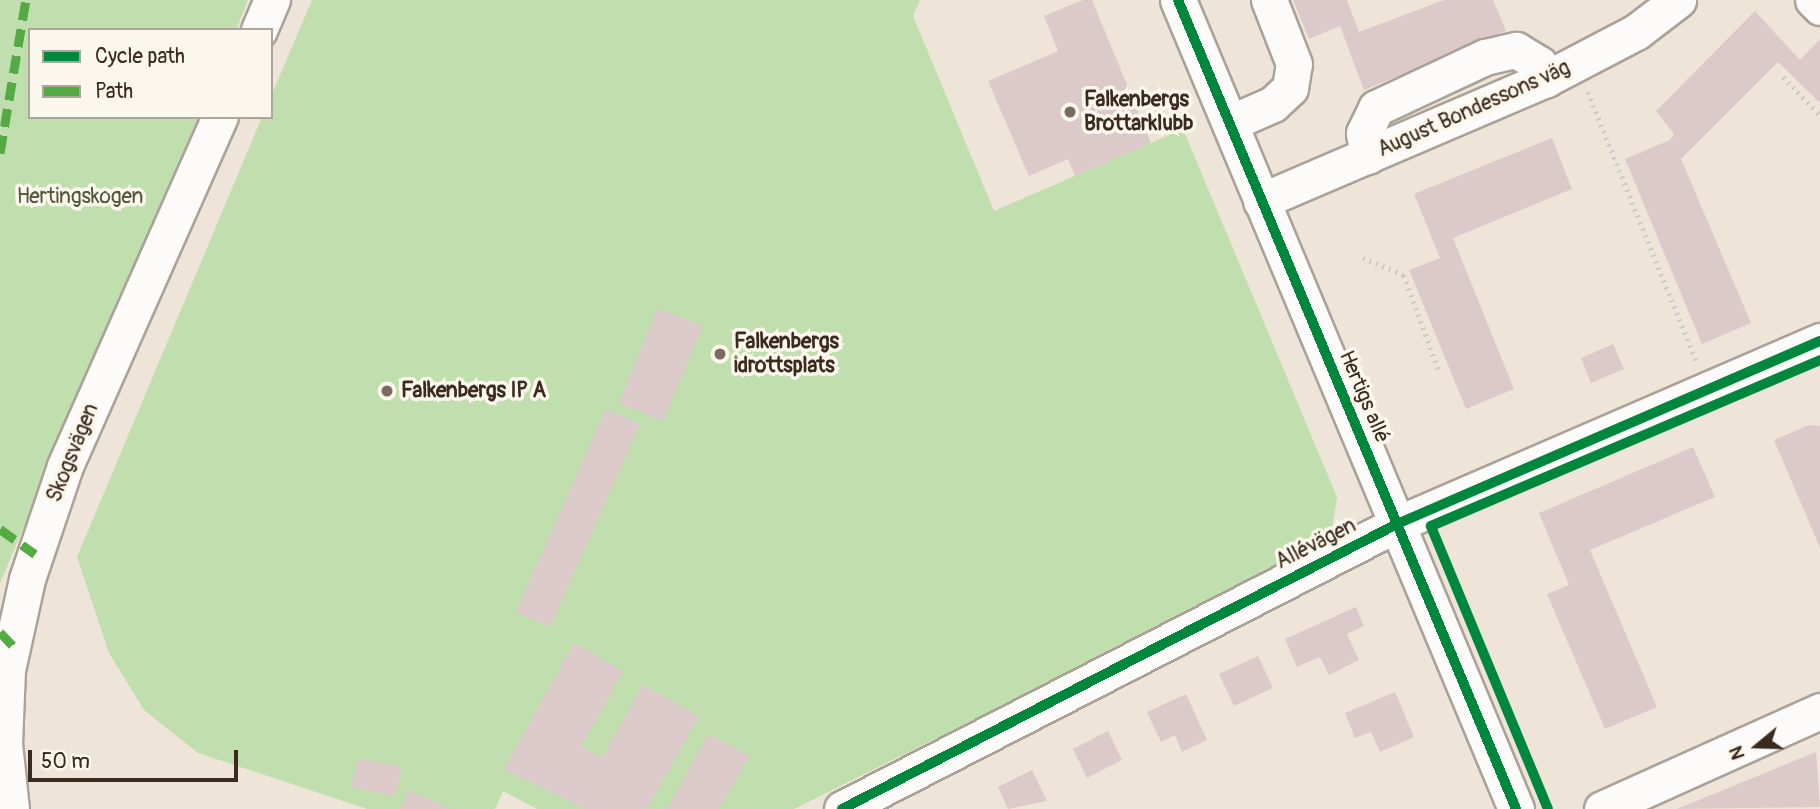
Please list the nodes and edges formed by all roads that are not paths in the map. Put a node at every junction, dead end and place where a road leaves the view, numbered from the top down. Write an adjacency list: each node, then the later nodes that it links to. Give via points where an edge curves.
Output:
1 (272, 0): 7 (street)
2 (1178, 0): 9 (street, Hertigs allé)
3 (1269, 0): 9 (street, via 1294,64 1290,88 1273,104)
4 (1678, 0): 10 (street, August Bondessons väg, via 1636,32 1546,79)
5 (1813, 0): 6 (street)
6 (1820, 7)
7 (260, 28)
8 (219, 119): 15 (street, Skogsvägen, via 65,466 27,579 8,670 4,744)
9 (1230, 123): 10 (street, Hertigs allé)
10 (1261, 201): 12 (street, Hertigs allé)
11 (1820, 341): 12 (street, Allévägen)
12 (1396, 524): 16 (street, Allévägen); 17 (street, Hertigs allé)
13 (1820, 711): 14 (street)
14 (1621, 805)
15 (11, 809)
16 (842, 809)
17 (1516, 809)

